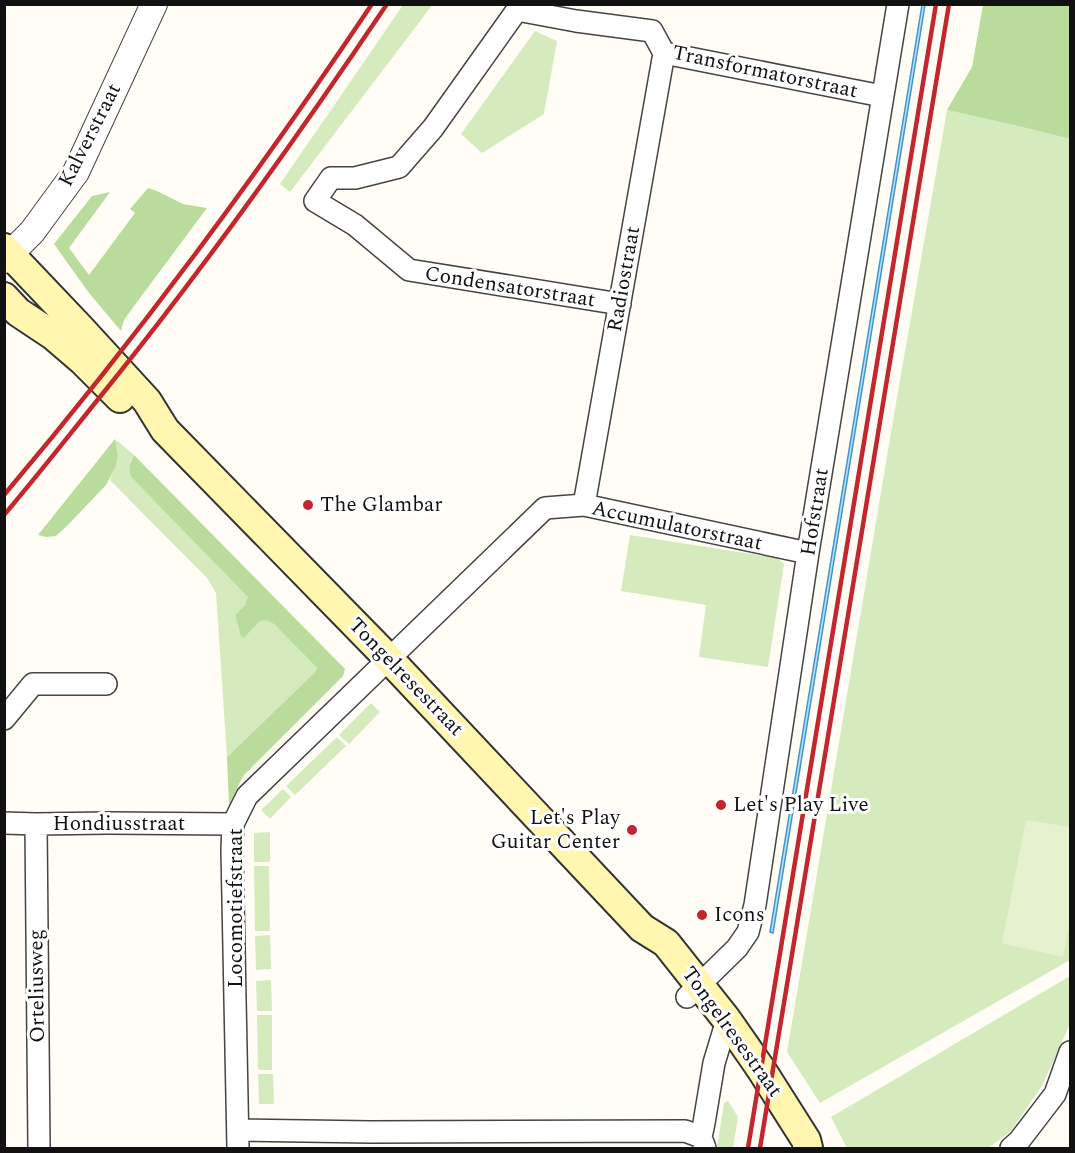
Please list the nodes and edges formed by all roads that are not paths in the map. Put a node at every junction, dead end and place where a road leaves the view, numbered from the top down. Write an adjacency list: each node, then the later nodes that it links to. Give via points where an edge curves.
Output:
1 (154, 4): 7 (street, Kalverstraat, via 76,172 32,232)
2 (898, 4): 5 (street, Hofstraat)
3 (519, 7): 4 (street, Transformatorstraat, via 576,21 652,32); 6 (street, Transformatorstraat, via 433,128 399,167 355,178 331,178)
4 (664, 53): 5 (street, Transformatorstraat); 9 (street, Radiostraat)
5 (882, 96): 12 (street, Hofstraat)
6 (315, 201): 9 (street, Condensatorstraat, via 355,225 409,270)
7 (6, 254): 10 (main road, Tongelresestraat, via 147,401)
8 (4, 297): 10 (main road, Tongelresestraat, via 82,360 135,413)
9 (620, 304): 11 (street, Radiostraat)
10 (165, 430): 13 (main road, Tongelresestraat)
11 (584, 506): 12 (street, Accumulatorstraat); 13 (street, Accumulatorstraat, via 545,508)
12 (808, 553): 19 (street, Hofstraat, via 753,914 748,932 737,948)
13 (389, 659): 17 (street, Locomotiefstraat, via 247,796); 19 (main road, Tongelresestraat, via 642,928 655,957)
14 (106, 684): 15 (street, via 33,684)
15 (4, 719)
16 (4, 823): 18 (street, Hondiusstraat)
17 (233, 824): 18 (street, Hondiusstraat); 22 (street, Locomotiefstraat)
18 (36, 825): 24 (street, Orteliusweg)
19 (693, 990): 20 (main road, Tongelresestraat)
20 (724, 1030): 23 (street, via 714,1063); 25 (main road, Tongelresestraat); 26 (main road, Tongelresestraat, via 761,1070)
21 (1071, 1052): 27 (street, via 1055,1094)
22 (238, 1139): 23 (street, via 371,1132 685,1131)
23 (703, 1143)
24 (39, 1149)
25 (794, 1149)
26 (808, 1149)
27 (1011, 1149)

